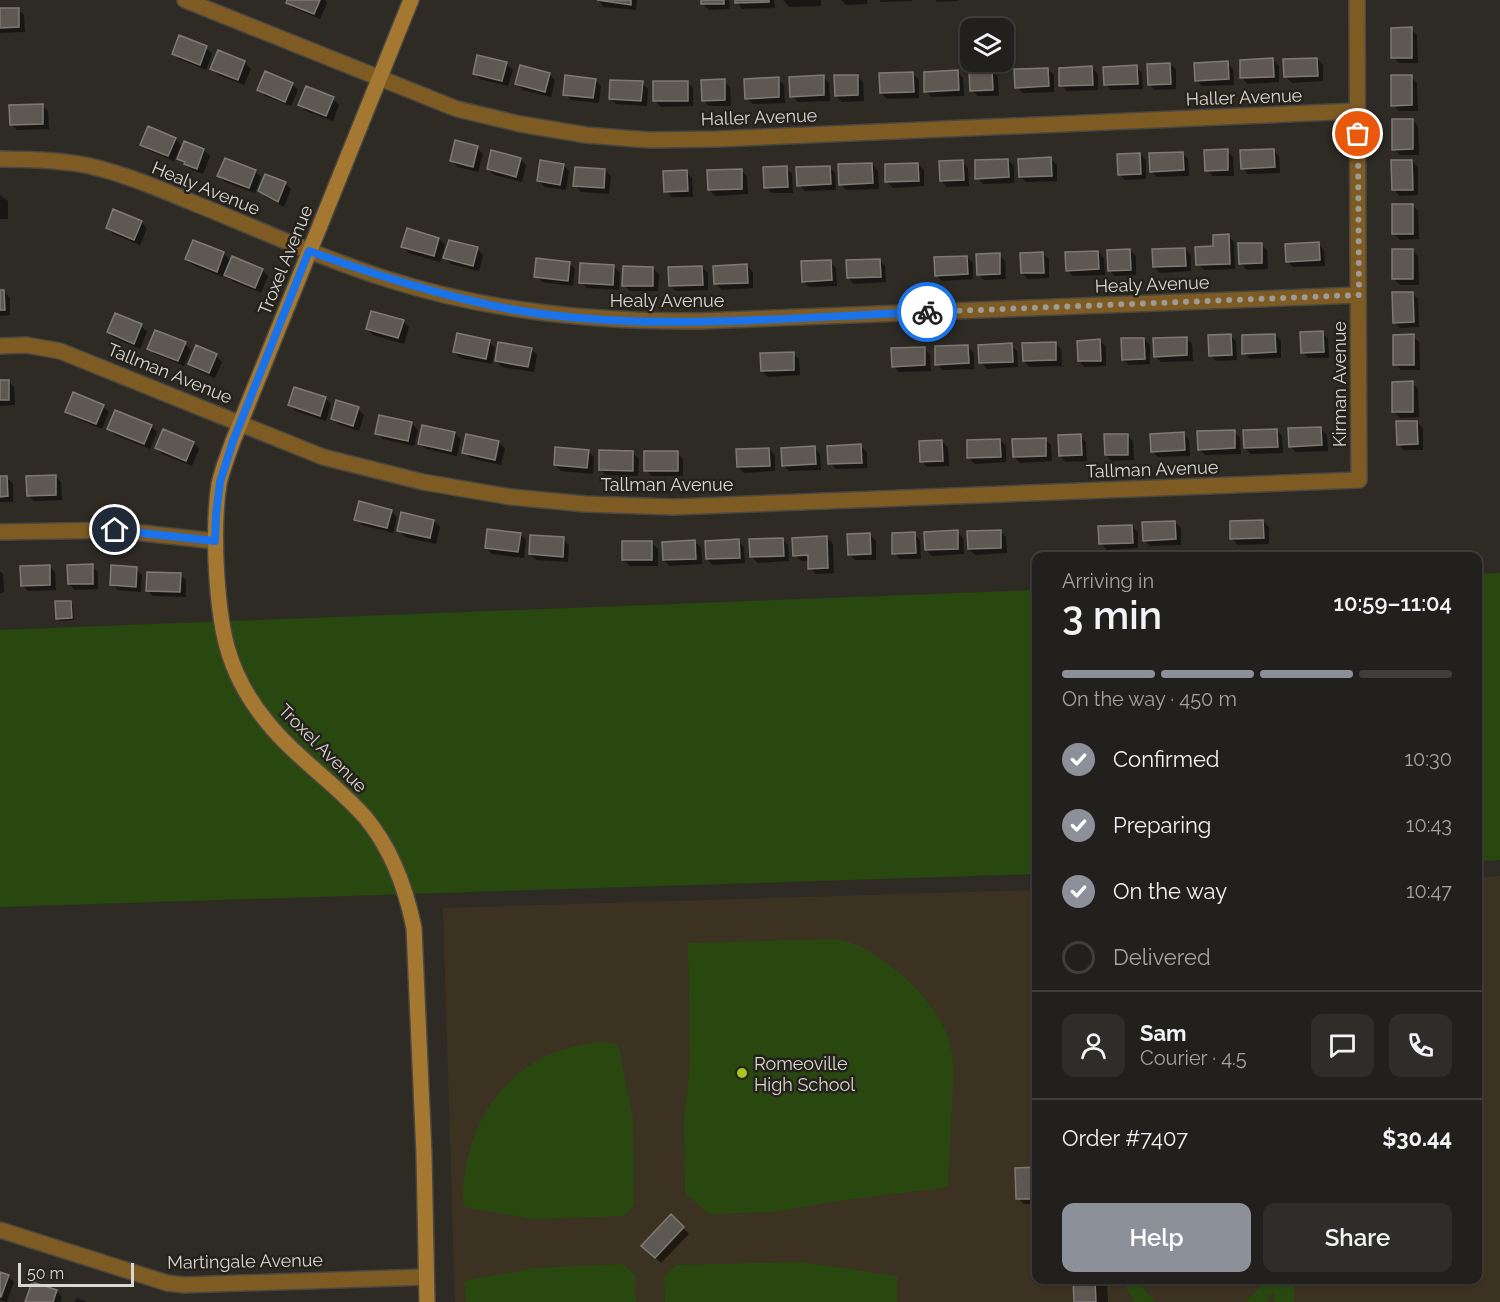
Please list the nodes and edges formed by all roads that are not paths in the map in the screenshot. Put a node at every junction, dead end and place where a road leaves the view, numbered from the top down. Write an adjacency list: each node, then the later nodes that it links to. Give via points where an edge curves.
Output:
1 (185, 0): 4 (street, Haller Avenue)
2 (411, 0): 4 (street, Troxel Avenue)
3 (1357, 0): 5 (street, Kirman Avenue)
4 (380, 78): 5 (street, Haller Avenue, via 457,109 509,121 586,135 649,140); 7 (street, Troxel Avenue)
5 (1358, 111): 8 (street, Kirman Avenue)
6 (0, 159): 7 (street, Healy Avenue, via 60,161 102,170 175,195)
7 (309, 251): 8 (street, Healy Avenue, via 386,279 472,301 609,320 700,321); 10 (street, Troxel Avenue)
8 (1359, 295): 11 (street, Kirman Avenue)
9 (0, 345): 10 (street, Tallman Avenue, via 60,351)
10 (240, 423): 11 (street, Tallman Avenue, via 323,457 423,482 537,500 624,506); 13 (street, Troxel Avenue, via 220,482)
11 (1359, 480)
12 (0, 532): 13 (street, via 115,530)
13 (215, 541): 15 (street, Troxel Avenue, via 221,624 227,650 245,690 268,724 365,817 381,839 410,905 424,1154)
14 (0, 1230): 15 (street, Martingale Avenue, via 184,1285)
15 (426, 1277): 16 (street, Troxel Avenue)
16 (427, 1302)

